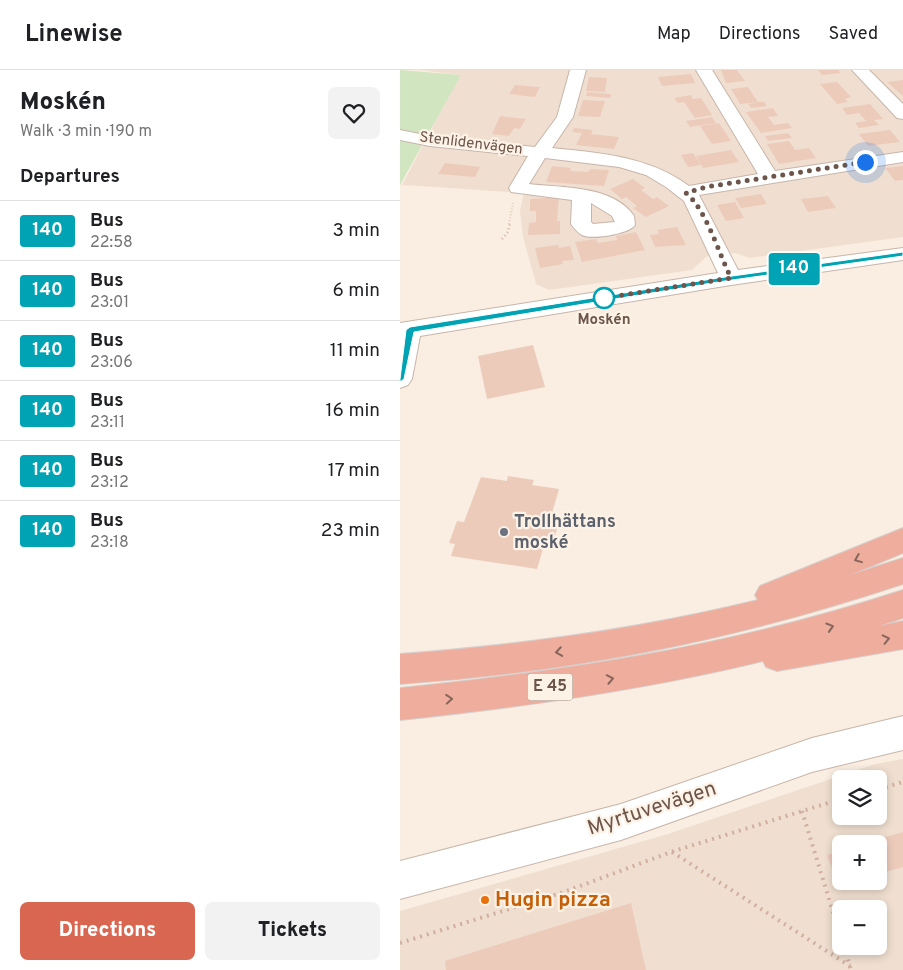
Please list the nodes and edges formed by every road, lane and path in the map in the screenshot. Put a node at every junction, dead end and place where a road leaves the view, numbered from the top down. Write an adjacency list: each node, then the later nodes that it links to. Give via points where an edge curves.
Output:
1 (578, 70): 6 (street, via 564,117)
2 (704, 70): 8 (street)
3 (860, 70): 4 (street)
4 (903, 114)
5 (400, 135): 6 (street, Stenlidenvägen)
6 (542, 152): 9 (street, Stenlidenvägen); 10 (street, Stenlidenvägen, via 621,162 652,171)
7 (903, 156): 8 (street)
8 (769, 177): 10 (street)
9 (518, 188): 11 (street); 12 (path, via 508,232)
10 (686, 193): 14 (street, Stenlidenvägen, via 703,217)
11 (582, 196)
12 (502, 238)
13 (903, 254): 14 (street)
14 (731, 278): 15 (street)
15 (405, 330): 16 (street)
16 (400, 379)
17 (903, 540): 20 (highway, one-way to 20)
18 (903, 571): 20 (highway, E 45)
19 (903, 604): 22 (highway, E 45, one-way to 19)
20 (676, 634): 23 (highway, E 45, one-way to 23, via 510,660)
21 (903, 635): 22 (highway, one-way to 21, via 793,655)
22 (698, 662): 24 (highway, E 45, one-way to 22, via 601,681)
23 (400, 669)
24 (400, 704)
25 (903, 732): 31 (street, Myrtuvevägen, via 812,755 621,822)
26 (903, 782): 27 (path)
27 (887, 787)
28 (832, 803): 29 (path)
29 (802, 811): 30 (path); 32 (path)
30 (671, 852): 33 (path, via 564,892); 35 (path, via 804,933)
31 (400, 880)
32 (832, 909)
33 (400, 943)
34 (847, 955): 35 (path)
35 (851, 968)

